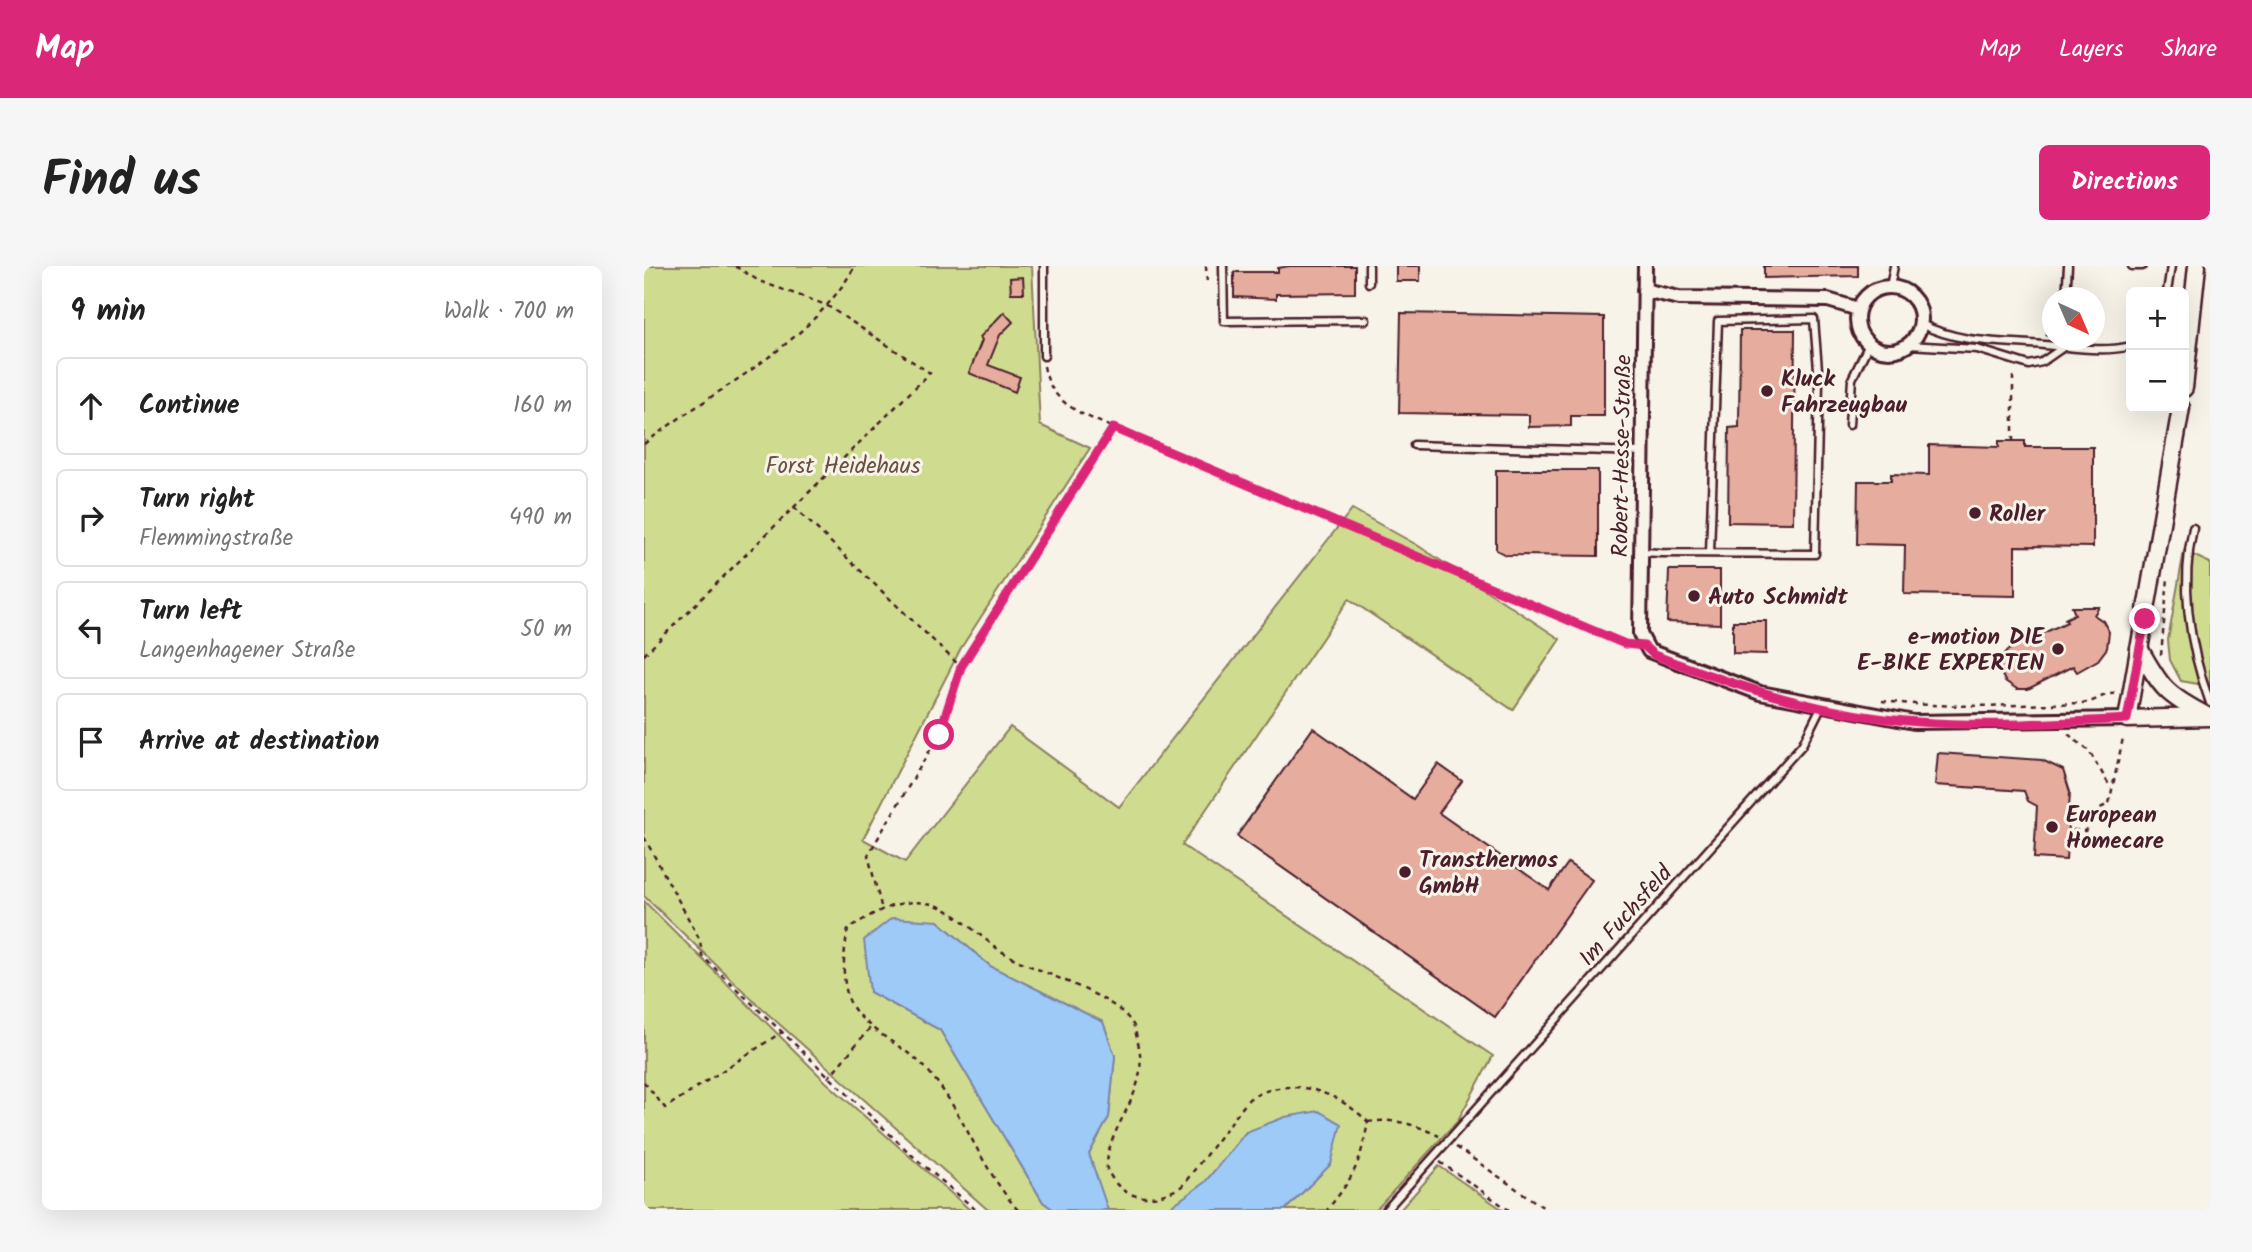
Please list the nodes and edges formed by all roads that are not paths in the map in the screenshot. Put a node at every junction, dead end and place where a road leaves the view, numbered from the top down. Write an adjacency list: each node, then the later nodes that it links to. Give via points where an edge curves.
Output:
1 (1044, 266): 26 (lane)
2 (1223, 266): 17 (lane, via 1224,321)
3 (1369, 266): 11 (lane)
4 (1645, 266): 15 (street, Robert-Hesse-Straße)
5 (1894, 266): 12 (lane)
6 (2068, 266): 13 (lane)
7 (2132, 266): 8 (lane)
8 (2142, 266)
9 (2171, 266): 14 (lane)
10 (2197, 266): 25 (street)
11 (1369, 283)
12 (1890, 287): 16 (street, via 1872,292); 18 (street, via 1905,291 1916,301)
13 (2067, 287)
14 (2168, 287)
15 (1644, 290): 16 (street, via 1679,298 1829,300); 30 (street, Robert-Hesse-Straße)
16 (1858, 309): 20 (street, via 1859,331)
17 (1366, 320)
18 (1921, 324): 19 (lane, via 1940,334 1976,341); 21 (street)
19 (2042, 342)
20 (1869, 344): 21 (street, via 1887,351); 28 (lane, via 1852,379)
21 (1908, 345): 24 (lane, via 1977,349 2029,365 2042,362)
22 (2126, 346): 23 (lane)
23 (2105, 348)
24 (2057, 350)
25 (2188, 350)
26 (1044, 356)
27 (2180, 413): 34 (street)
28 (1849, 425)
29 (1414, 445): 30 (lane)
30 (1642, 452): 32 (street, Robert-Hesse-Straße)
31 (2193, 528): 35 (lane, via 2186,576 2188,601 2197,663)
32 (1640, 552): 33 (lane); 36 (street, Robert-Hesse-Straße, via 1640,634 1654,655 1748,689)
33 (1710, 553): 33 (lane, via 1815,554 1819,382 1814,319 1718,321)
34 (2140, 648): 37 (street, via 2159,684 2178,701); 38 (street)
35 (2210, 703)
36 (1821, 707): 38 (street, via 1914,722); 39 (lane, Im Fuchsfeld, via 1802,745)
37 (2210, 717): 38 (street)
38 (2127, 719)
39 (1386, 1210)

